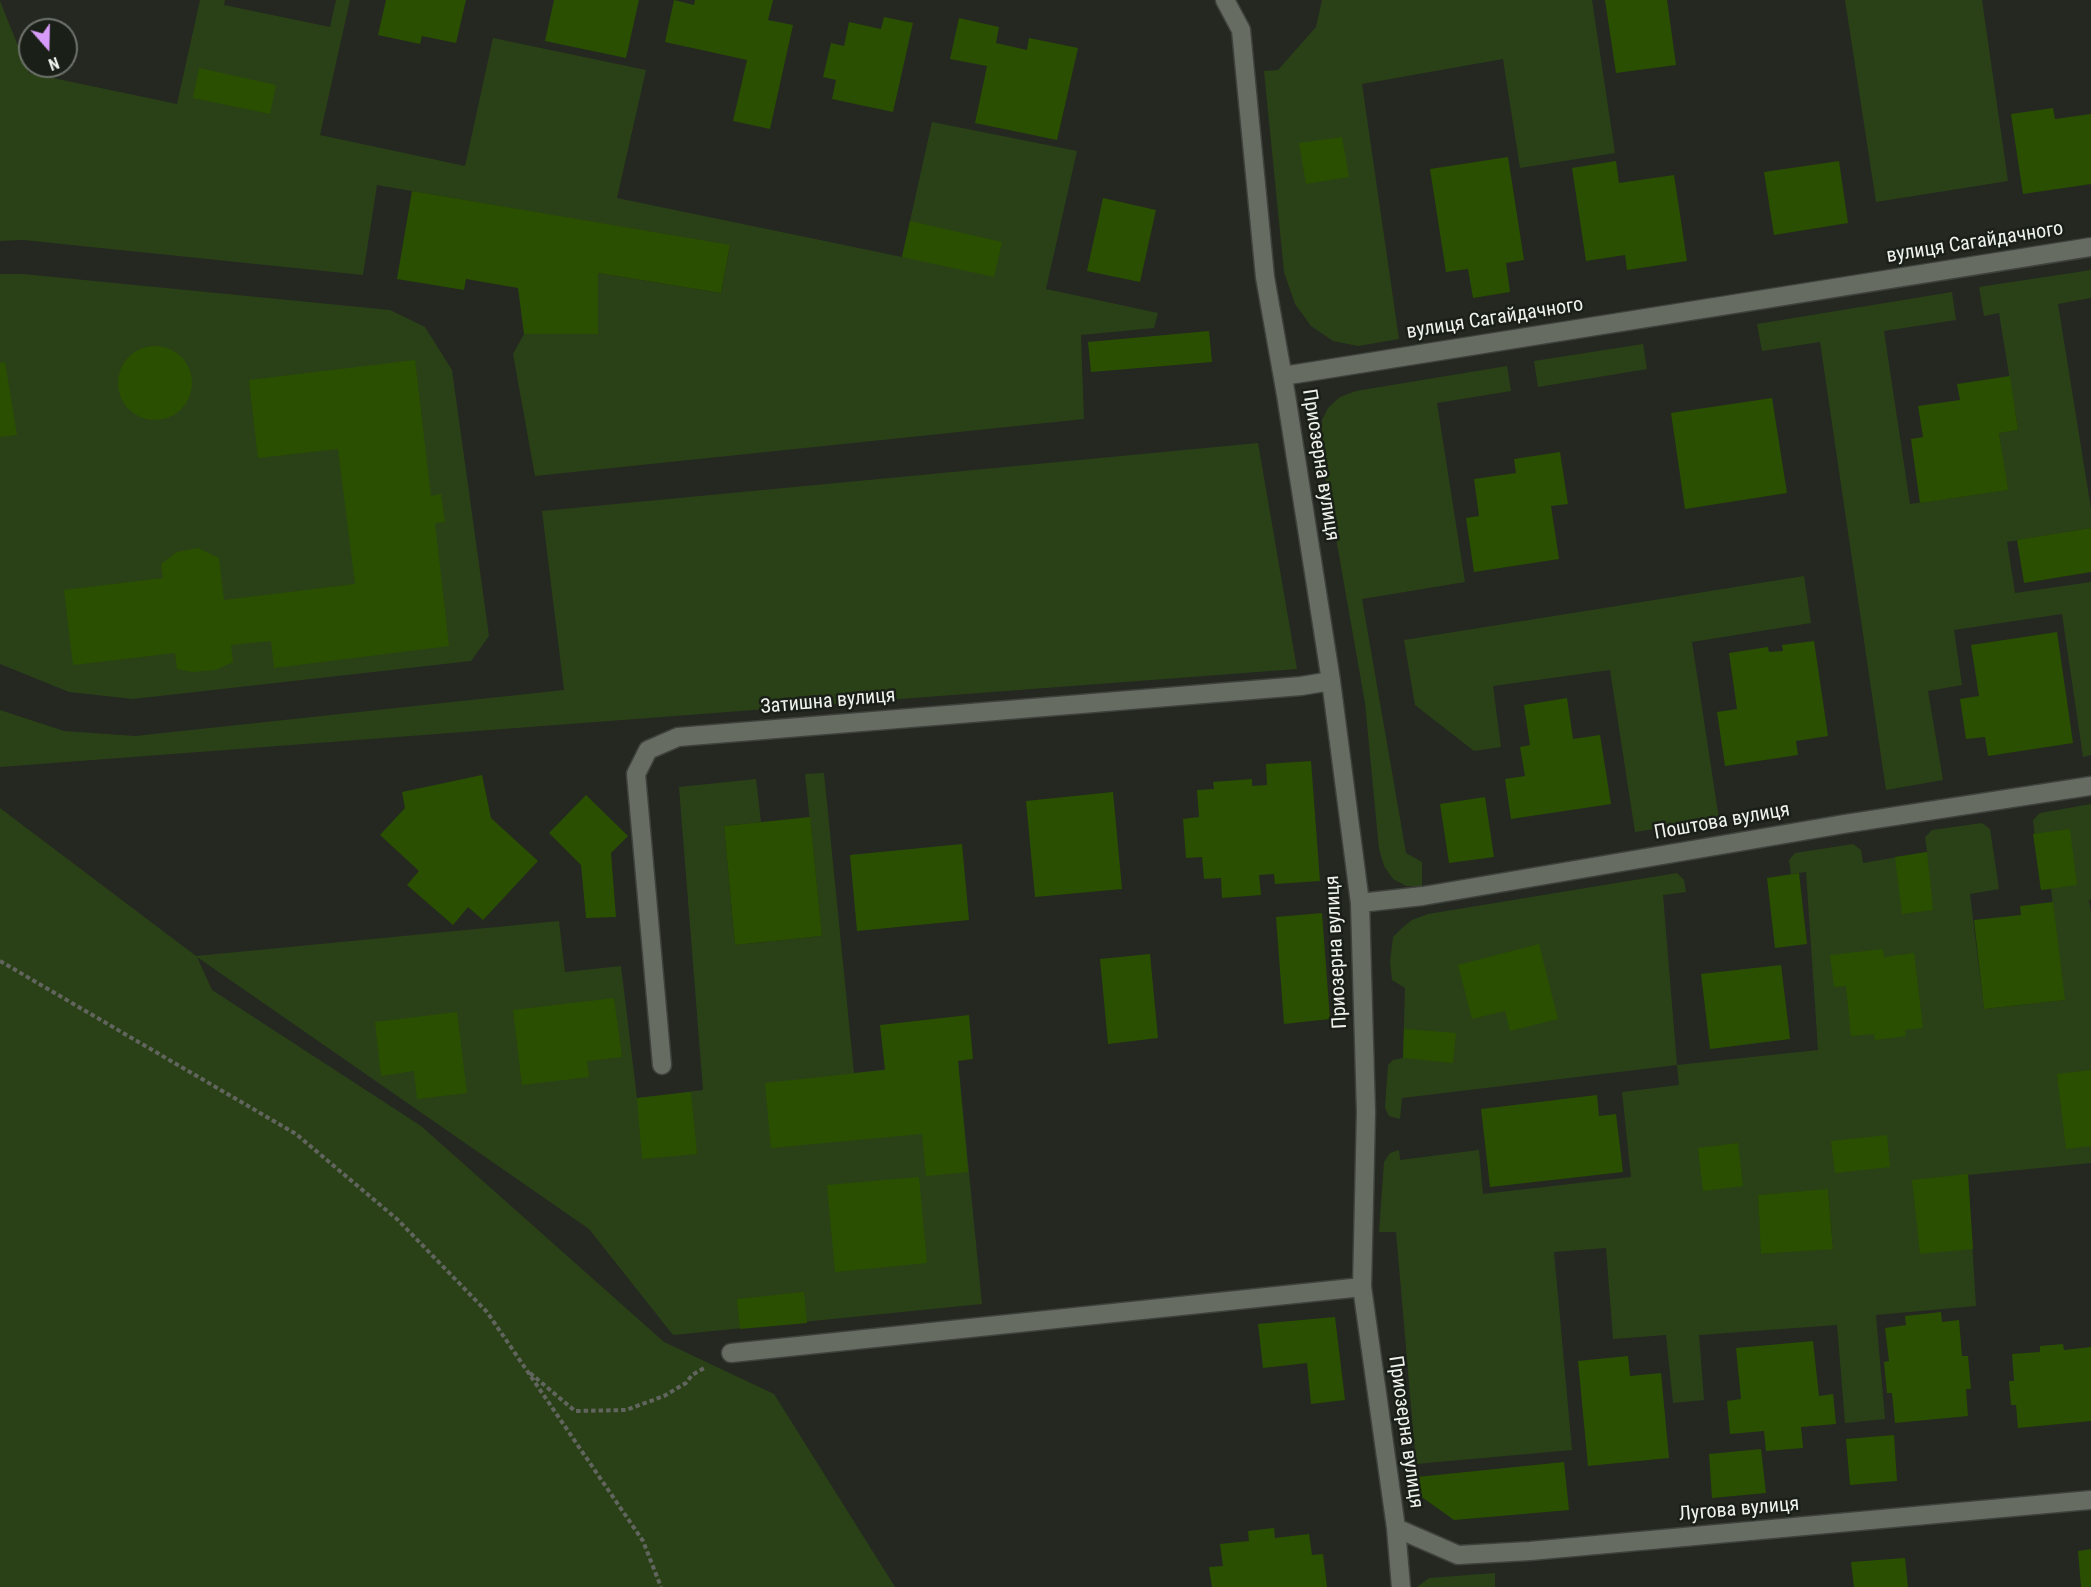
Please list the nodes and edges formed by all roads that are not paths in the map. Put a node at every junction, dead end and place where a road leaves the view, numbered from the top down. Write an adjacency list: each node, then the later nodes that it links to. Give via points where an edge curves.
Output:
1 (1225, 0): 3 (street, via 1241,30 1265,277)
2 (2091, 247): 3 (street, вулиця Сагайдачного)
3 (1283, 376): 4 (street, Приозерна вулиця)
4 (1331, 681): 6 (street, Приозерна вулиця); 7 (street, Затишна вулиця, via 678,737 648,750 636,774)
5 (2091, 786): 6 (street, Поштова вулиця, via 1423,896)
6 (1360, 903): 8 (street, Приозерна вулиця, via 1366,1112)
7 (662, 1065)
8 (1362, 1287): 9 (street); 11 (street, Приозерна вулиця)
9 (730, 1353)
10 (2091, 1500): 11 (street, Лугова вулиця, via 1458,1555)
11 (1396, 1528): 12 (street, Приозерна вулиця)
12 (1401, 1587)

